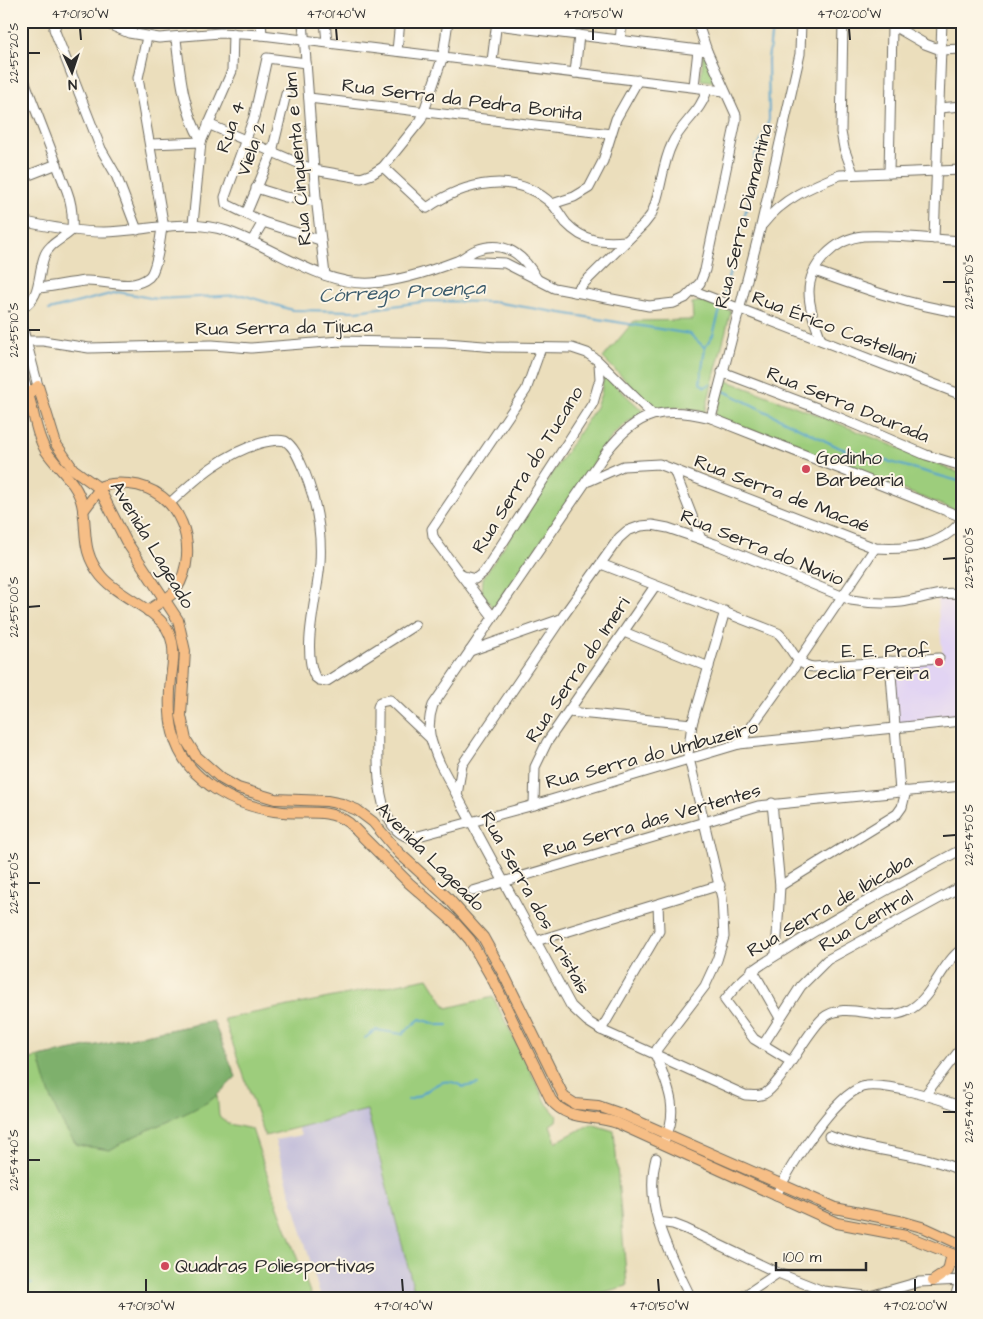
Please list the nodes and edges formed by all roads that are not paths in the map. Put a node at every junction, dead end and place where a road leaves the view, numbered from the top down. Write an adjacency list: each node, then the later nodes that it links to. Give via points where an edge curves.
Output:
1 (101, 21): 18 (street)
2 (261, 21): 16 (street)
3 (303, 21): 20 (street, Rua Cinquenta e Um)
4 (324, 21): 22 (street)
5 (400, 21): 26 (street)
6 (448, 21): 27 (street)
7 (622, 21): 21 (street)
8 (698, 21): 24 (street)
9 (801, 21): 62 (street, Rua Serra Diamantina, via 800,54)
10 (843, 21): 52 (street, via 841,132)
11 (942, 21): 25 (street)
12 (57, 23): 65 (street, via 54,29)
13 (497, 23): 17 (street); 28 (street)
14 (888, 24): 25 (street); 53 (street)
15 (233, 33): 16 (street); 19 (street); 41 (street, via 232,71)
16 (262, 34): 20 (street)
17 (579, 35): 21 (street); 31 (street)
18 (147, 37): 19 (street); 45 (street, via 138,78)
19 (176, 38): 44 (street, via 188,108)
20 (304, 39): 22 (street); 29 (street, Rua Cinquenta e Um)
21 (620, 40): 24 (street)
22 (327, 42): 26 (street)
23 (962, 49): 25 (street)
24 (703, 50): 33 (street); 35 (street)
25 (941, 50): 39 (street)
26 (397, 51): 27 (street)
27 (444, 56): 28 (street); 40 (street)
28 (492, 62): 31 (street)
29 (306, 63): 37 (street, Rua Cinquenta e Um); 43 (street, Rua 4, via 267,58 254,117)
30 (21, 72): 47 (street)
31 (575, 73): 32 (street)
32 (638, 80): 33 (street); 42 (street)
33 (694, 86): 34 (street)
34 (707, 89): 35 (street); 69 (street, via 697,112 672,143 651,215)
35 (724, 91): 76 (street, via 736,121 710,254)
36 (286, 94): 46 (street, Viela 2)
37 (309, 98): 40 (street, Rua Serra da Pedra Bonita); 49 (street, Rua Cinquenta e Um)
38 (962, 106): 39 (street)
39 (939, 108): 51 (street)
40 (425, 111): 42 (street, Rua Serra da Pedra Bonita); 48 (street)
41 (208, 124): 43 (street); 44 (street)
42 (611, 134): 57 (street, via 603,161 589,188)
43 (245, 139): 46 (street); 58 (street, Rua 4, via 224,197 226,204)
44 (201, 141): 45 (street); 61 (street)
45 (150, 144): 63 (street)
46 (272, 152): 49 (street); 55 (street, Viela 2)
47 (57, 164): 54 (street); 64 (street, via 72,204)
48 (383, 167): 49 (street, via 362,178); 57 (street, via 427,208 456,190 482,183 525,189)
49 (314, 170): 56 (street, Rua Cinquenta e Um)
50 (962, 170): 51 (street)
51 (936, 172): 53 (street); 66 (street)
52 (853, 173): 53 (street); 62 (street, via 840,175 800,193 770,214)
53 (888, 173)
54 (21, 178)
55 (256, 188): 56 (street, via 285,197); 58 (street, Viela 2)
56 (316, 201): 67 (street, Rua Cinquenta e Um)
57 (552, 204): 69 (street, via 566,223 586,239 602,243)
58 (246, 214): 60 (street)
59 (21, 221): 64 (street)
60 (262, 222): 67 (street); 68 (street)
61 (193, 224): 63 (street); 68 (street)
62 (761, 226): 78 (street, Rua Serra Diamantina)
63 (163, 228): 65 (street); 75 (street, via 154,270 141,281 123,285 85,281)
64 (72, 230): 65 (street); 75 (street, via 48,249)
65 (137, 230)
66 (934, 239): 70 (street); 72 (street, via 862,236 834,247)
67 (320, 240): 73 (street, Rua Cinquenta e Um)
68 (252, 241): 73 (street)
69 (626, 241): 77 (street)
70 (962, 241)
71 (458, 260): 73 (street, via 372,283); 74 (street, via 505,263); 74 (street, via 487,246 506,248 518,254)
72 (815, 271): 80 (street, via 896,300); 82 (street, via 809,292 810,306)
73 (325, 275)
74 (537, 279): 77 (street, via 554,288)
75 (39, 288): 79 (street)
76 (694, 291): 77 (street, via 674,303 649,306); 78 (street, Rua Érico Castellani)
77 (575, 292)
78 (739, 308): 82 (street, Rua Érico Castellani); 88 (street, Rua Serra Diamantina)
79 (21, 310)
80 (962, 313)
81 (21, 322): 83 (street, Avenida Lageado)
82 (821, 340): 90 (street, Rua Érico Castellani)
83 (28, 341): 84 (street, Rua Serra da Tijuca, via 89,348 212,344 251,348 340,341); 85 (street); 89 (street, Avenida Lageado)
84 (541, 348): 86 (street, Rua Serra da Tijuca, via 572,348); 104 (street, via 526,390 432,529 437,543)
85 (21, 351)
86 (599, 362): 92 (street, Rua Serra da Tijuca); 104 (street, Rua Serra do Tucano, via 600,379 593,403 484,572 475,579)
87 (21, 369): 91 (street, Avenida Lageado)
88 (722, 372): 93 (street, Rua Serra Diamantina); 94 (street, Rua Serra Dourada, via 926,455)
89 (38, 386): 91 (main road); 97 (main road, Avenida Lageado, via 47,421 59,449 73,469)
90 (962, 395)
91 (25, 397): 99 (main road, Avenida Lageado, via 43,445 76,489)
92 (652, 414): 93 (street, via 679,412); 96 (street, Rua Serra dos Cristais, via 627,428)
93 (711, 418): 100 (street)
94 (962, 466)
95 (674, 470): 96 (street, Rua Serra de Macaé, via 659,464 623,466); 101 (street); 102 (street, Rua Serra de Macaé)
96 (586, 482): 111 (street, Rua Serra dos Cristais)
97 (99, 488): 98 (main road, via 113,483 136,485 160,494); 99 (main road); 108 (main road, Avenida Lageado, via 126,541)
98 (170, 503): 108 (main road, via 183,525 188,549 184,573 174,592); 113 (street, via 227,457 261,444 285,441 304,471 318,523 320,562 310,635 314,677 327,681)
99 (83, 511): 109 (main road, Avenida Lageado, via 85,540 101,575 115,590)
100 (962, 518): 102 (street, Rua Serra de Macaé, via 955,530 925,545)
101 (701, 539): 103 (street, Rua Serra do Navio, via 668,528 641,526 619,538); 107 (street, Rua Serra do Navio)
102 (875, 548): 107 (street)
103 (601, 564): 105 (street); 112 (street, Rua Serra do Navio)
104 (464, 576): 111 (street)
105 (655, 586): 110 (street); 114 (street, Rua Serra do Imeri)
106 (962, 594): 107 (street, Rua Serra do Navio, via 940,593 882,604)
107 (841, 596): 118 (street)
108 (165, 599): 109 (main road); 156 (main road, Avenida Lageado, via 178,620 184,644 181,716 186,740 196,756 216,775 238,788 275,799 342,804 374,822 483,937)
109 (148, 611): 157 (main road, Avenida Lageado, via 163,622 172,644 170,723 184,760 202,780 246,804 273,811 323,812 348,823 470,940 486,965)
110 (725, 611): 118 (street, via 778,633 791,647); 119 (street)
111 (493, 617): 115 (street, Rua Serra dos Cristais)
112 (561, 619): 115 (street); 129 (street, Rua Serra do Navio)
113 (415, 625)
114 (624, 632): 119 (street); 120 (street, Rua Serra do Imeri)
115 (470, 651): 125 (street, Rua Serra dos Cristais, via 434,705 429,721)
116 (939, 658): 117 (street)
117 (890, 661): 118 (street, via 814,667); 124 (street)
118 (798, 662): 123 (street)
119 (709, 667): 122 (street)
120 (569, 712): 122 (street); 135 (street, Rua Serra do Imeri, via 547,742 535,767)
121 (962, 721): 124 (street, Rua Serra do Umbuzeiro)
122 (692, 724): 128 (street)
123 (754, 724): 126 (street); 127 (street)
124 (894, 727): 126 (street, Rua Serra do Umbuzeiro); 132 (street)
125 (430, 738): 130 (street, Rua Serra dos Cristais); 137 (street, via 390,700 380,702 380,788 385,814 397,831 411,838)
126 (764, 740): 127 (street, Rua Serra do Umbuzeiro)
127 (739, 744): 128 (street, Rua Serra do Umbuzeiro)
128 (688, 757): 135 (street, Rua Serra do Umbuzeiro); 136 (street)
129 (462, 765): 130 (street, Rua Serra do Navio); 133 (street, Rua Serra do Navio)
130 (446, 776): 133 (street, Rua Serra dos Cristais)
131 (962, 786): 132 (street, Rua Serra das Vertentes)
132 (903, 792): 134 (street, Rua Serra das Vertentes); 141 (street, via 902,808 897,814)
133 (457, 795): 137 (street, Rua Serra dos Cristais)
134 (772, 803): 136 (street, Rua Serra das Vertentes); 141 (street)
135 (534, 805): 137 (street, Rua Serra do Umbuzeiro)
136 (704, 821): 139 (street, Rua Serra das Vertentes); 140 (street)
137 (472, 822): 139 (street, Rua Serra dos Cristais)
138 (962, 849): 147 (street, Rua Serra de Ibicaba)
139 (504, 881): 143 (street, Rua Serra das Vertentes); 145 (street, Rua Serra dos Cristais)
140 (720, 885): 144 (street); 153 (street, via 725,926 717,960 705,986 658,1045)
141 (780, 886): 147 (street)
142 (962, 886): 149 (street, Rua Central, via 827,960 801,986)
143 (473, 891)
144 (658, 904): 145 (street); 150 (street, via 659,931)
145 (536, 941): 150 (street, Rua Serra dos Cristais, via 571,1006)
146 (962, 949): 154 (street, Rua Serra dos Cristais, via 911,1009 890,1015 850,1010 834,1012 813,1028)
147 (776, 953): 148 (street, Rua Serra de Ibicaba)
148 (752, 969): 149 (street); 151 (street, Rua Serra de Ibicaba, via 725,1000 744,1029)
149 (780, 1018): 151 (street, Rua Central)
150 (601, 1030): 153 (street, Rua Serra dos Cristais)
151 (763, 1045): 154 (street, Rua Serra de Ibicaba)
152 (962, 1048): 155 (street)
153 (656, 1056): 154 (street, Rua Serra dos Cristais, via 745,1095 755,1096 764,1094 774,1085); 161 (street, via 673,1106)
154 (790, 1061)
155 (925, 1095): 158 (street); 164 (street, via 880,1086 854,1090 817,1130)
156 (564, 1097): 157 (main road); 159 (main road, via 575,1104 605,1108)
157 (555, 1106): 159 (main road, via 574,1116)
158 (962, 1107)
159 (620, 1119): 161 (main road)
160 (829, 1136): 163 (street, via 864,1148 930,1160)
161 (665, 1139): 164 (main road); 165 (main road)
162 (656, 1158): 166 (street, via 651,1187)
163 (962, 1171)
164 (781, 1184): 165 (street); 167 (main road, via 834,1208 925,1228)
165 (776, 1196): 168 (main road, via 837,1223 906,1236)
166 (658, 1222): 170 (street, via 686,1229); 174 (street)
167 (962, 1245)
168 (952, 1254): 169 (main road); 172 (main road, via 948,1271)
169 (962, 1258)
170 (778, 1273): 173 (street, via 823,1291); 175 (street)
171 (961, 1280): 172 (street); 176 (street)
172 (933, 1281): 173 (street)
173 (864, 1297)
174 (690, 1298)
175 (741, 1298)
176 (955, 1298)

